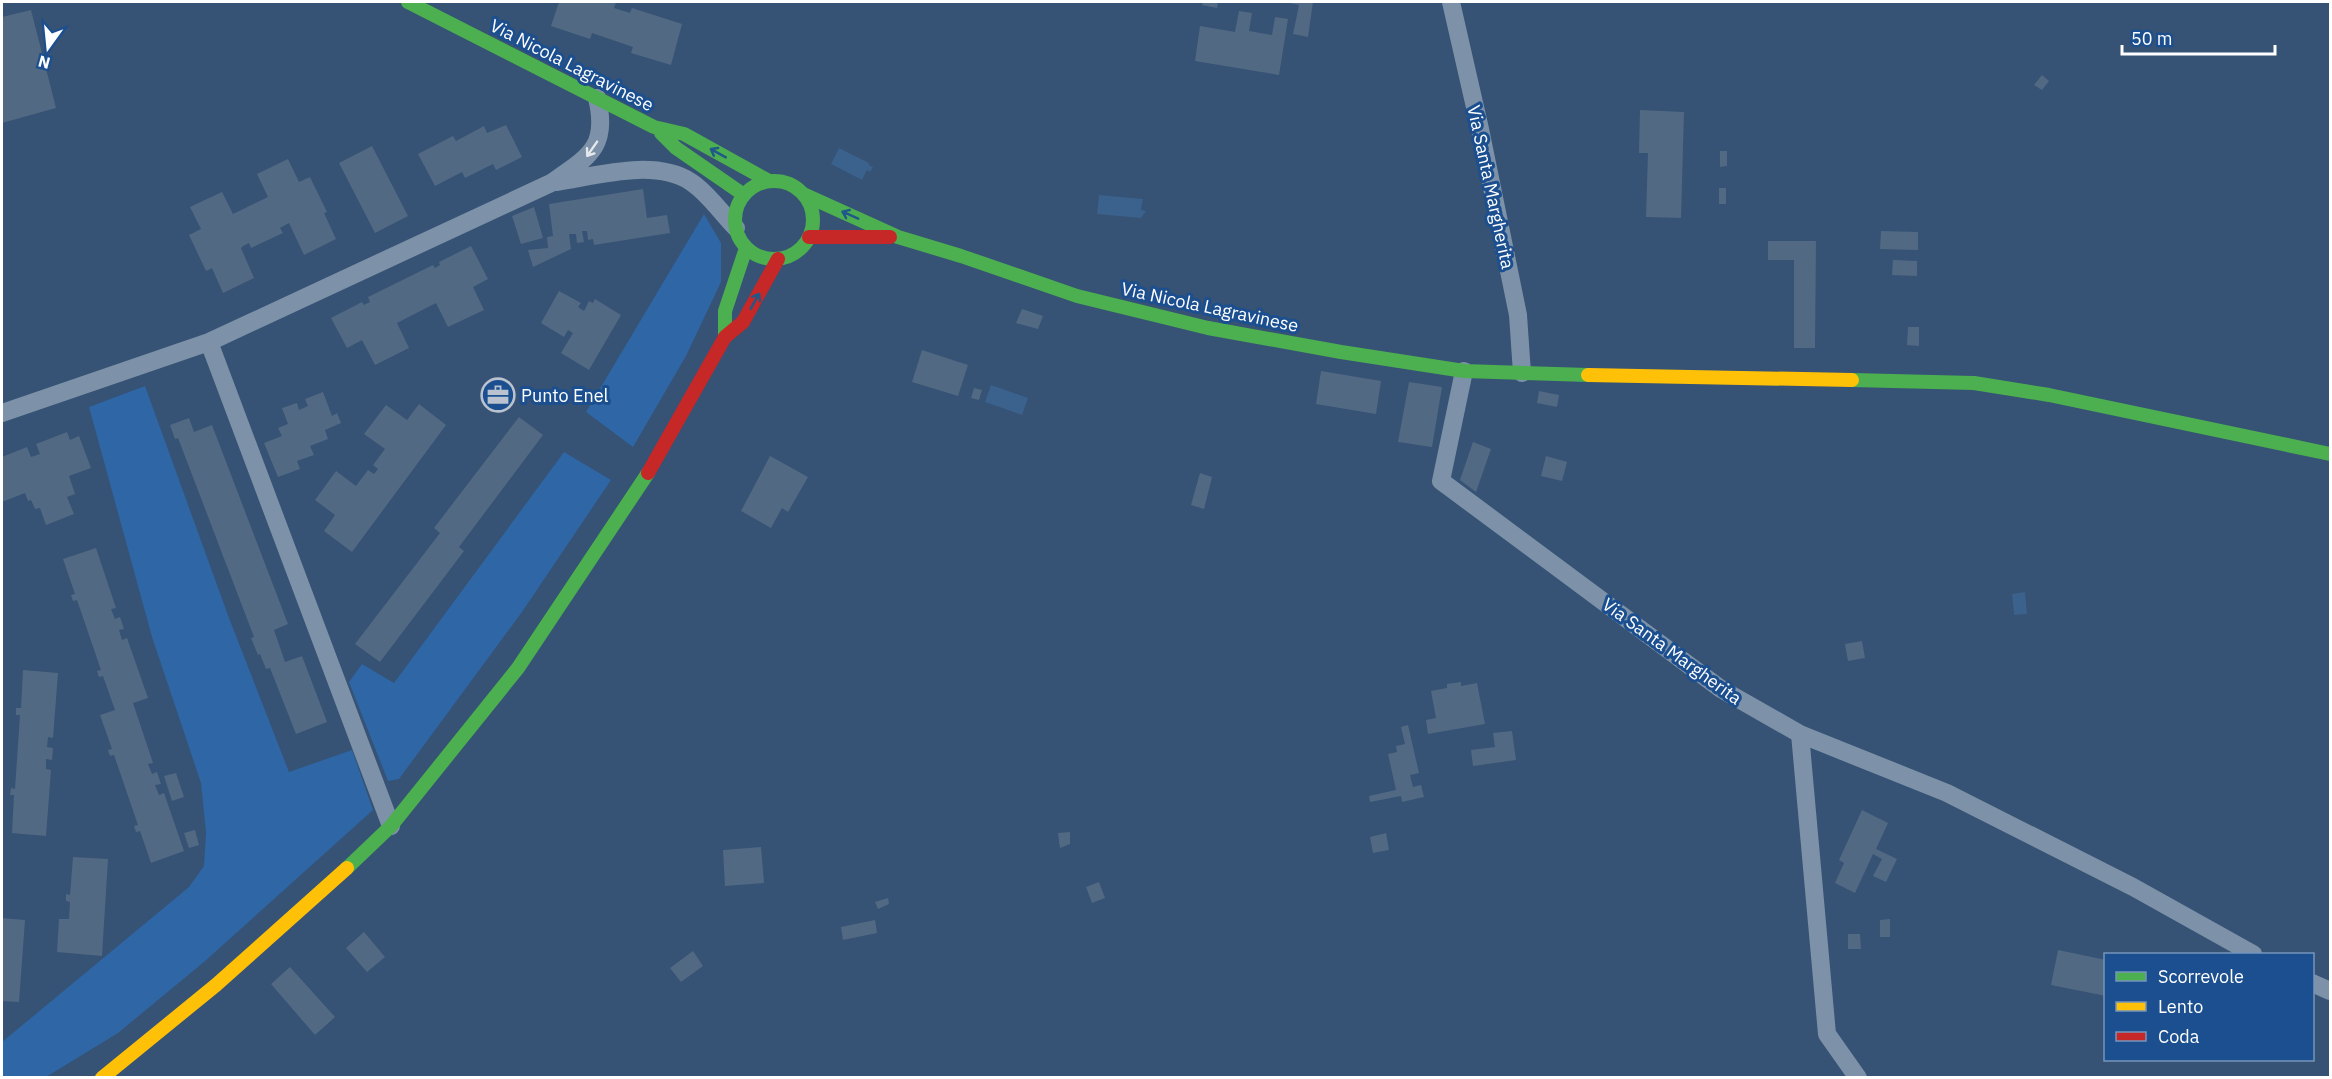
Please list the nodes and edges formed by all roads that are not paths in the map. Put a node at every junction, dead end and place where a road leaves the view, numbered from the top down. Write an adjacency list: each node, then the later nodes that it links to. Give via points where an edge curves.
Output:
1 (408, 2): 3 (street, Via Nicola Lagravinese)
2 (1451, 2): 17 (street, Via Santa Margherita, via 1518,315)
3 (597, 98): 4 (street, Via Nicola Lagravinese); 6 (street, one-way to 6, via 601,132 593,150)
4 (654, 127): 5 (street, Via Nicola Lagravinese, one-way to 4, via 684,134); 8 (street, Via Nicola Lagravinese, via 676,148)
5 (769, 181): 7 (street, via 793,186); 8 (street)
6 (551, 183): 9 (street, via 643,169 675,174 692,183); 15 (street)
7 (803, 194): 10 (street, via 811,208 813,223); 11 (street, Via Nicola Lagravinese, one-way to 7)
8 (744, 195): 9 (street, via 737,207)
9 (736, 228): 12 (street)
10 (809, 237): 11 (street, Via Nicola Lagravinese); 13 (street, via 790,256)
11 (898, 237): 16 (street, Via Nicola Lagravinese, via 1077,296 1208,328)
12 (746, 248): 13 (street, via 760,257); 14 (street, via 725,311)
13 (778, 259): 14 (street, one-way to 13, via 743,322)
14 (725, 337): 21 (street, via 642,484 518,668)
15 (209, 342): 18 (street); 21 (street)
16 (1464, 371): 17 (street, Via Nicola Lagravinese); 20 (street, Via Santa Margherita, via 1441,481 1721,689)
17 (1522, 373): 19 (street, Via Nicola Lagravinese, via 1974,383)
18 (2, 413)
19 (2331, 454)
20 (1800, 734): 22 (street, via 1947,793 2133,887); 26 (street, via 1827,1034)
21 (391, 826): 25 (street, via 316,898)
22 (2251, 953)
23 (2314, 983): 24 (street)
24 (2331, 991)
25 (102, 1077)
26 (1858, 1077)

